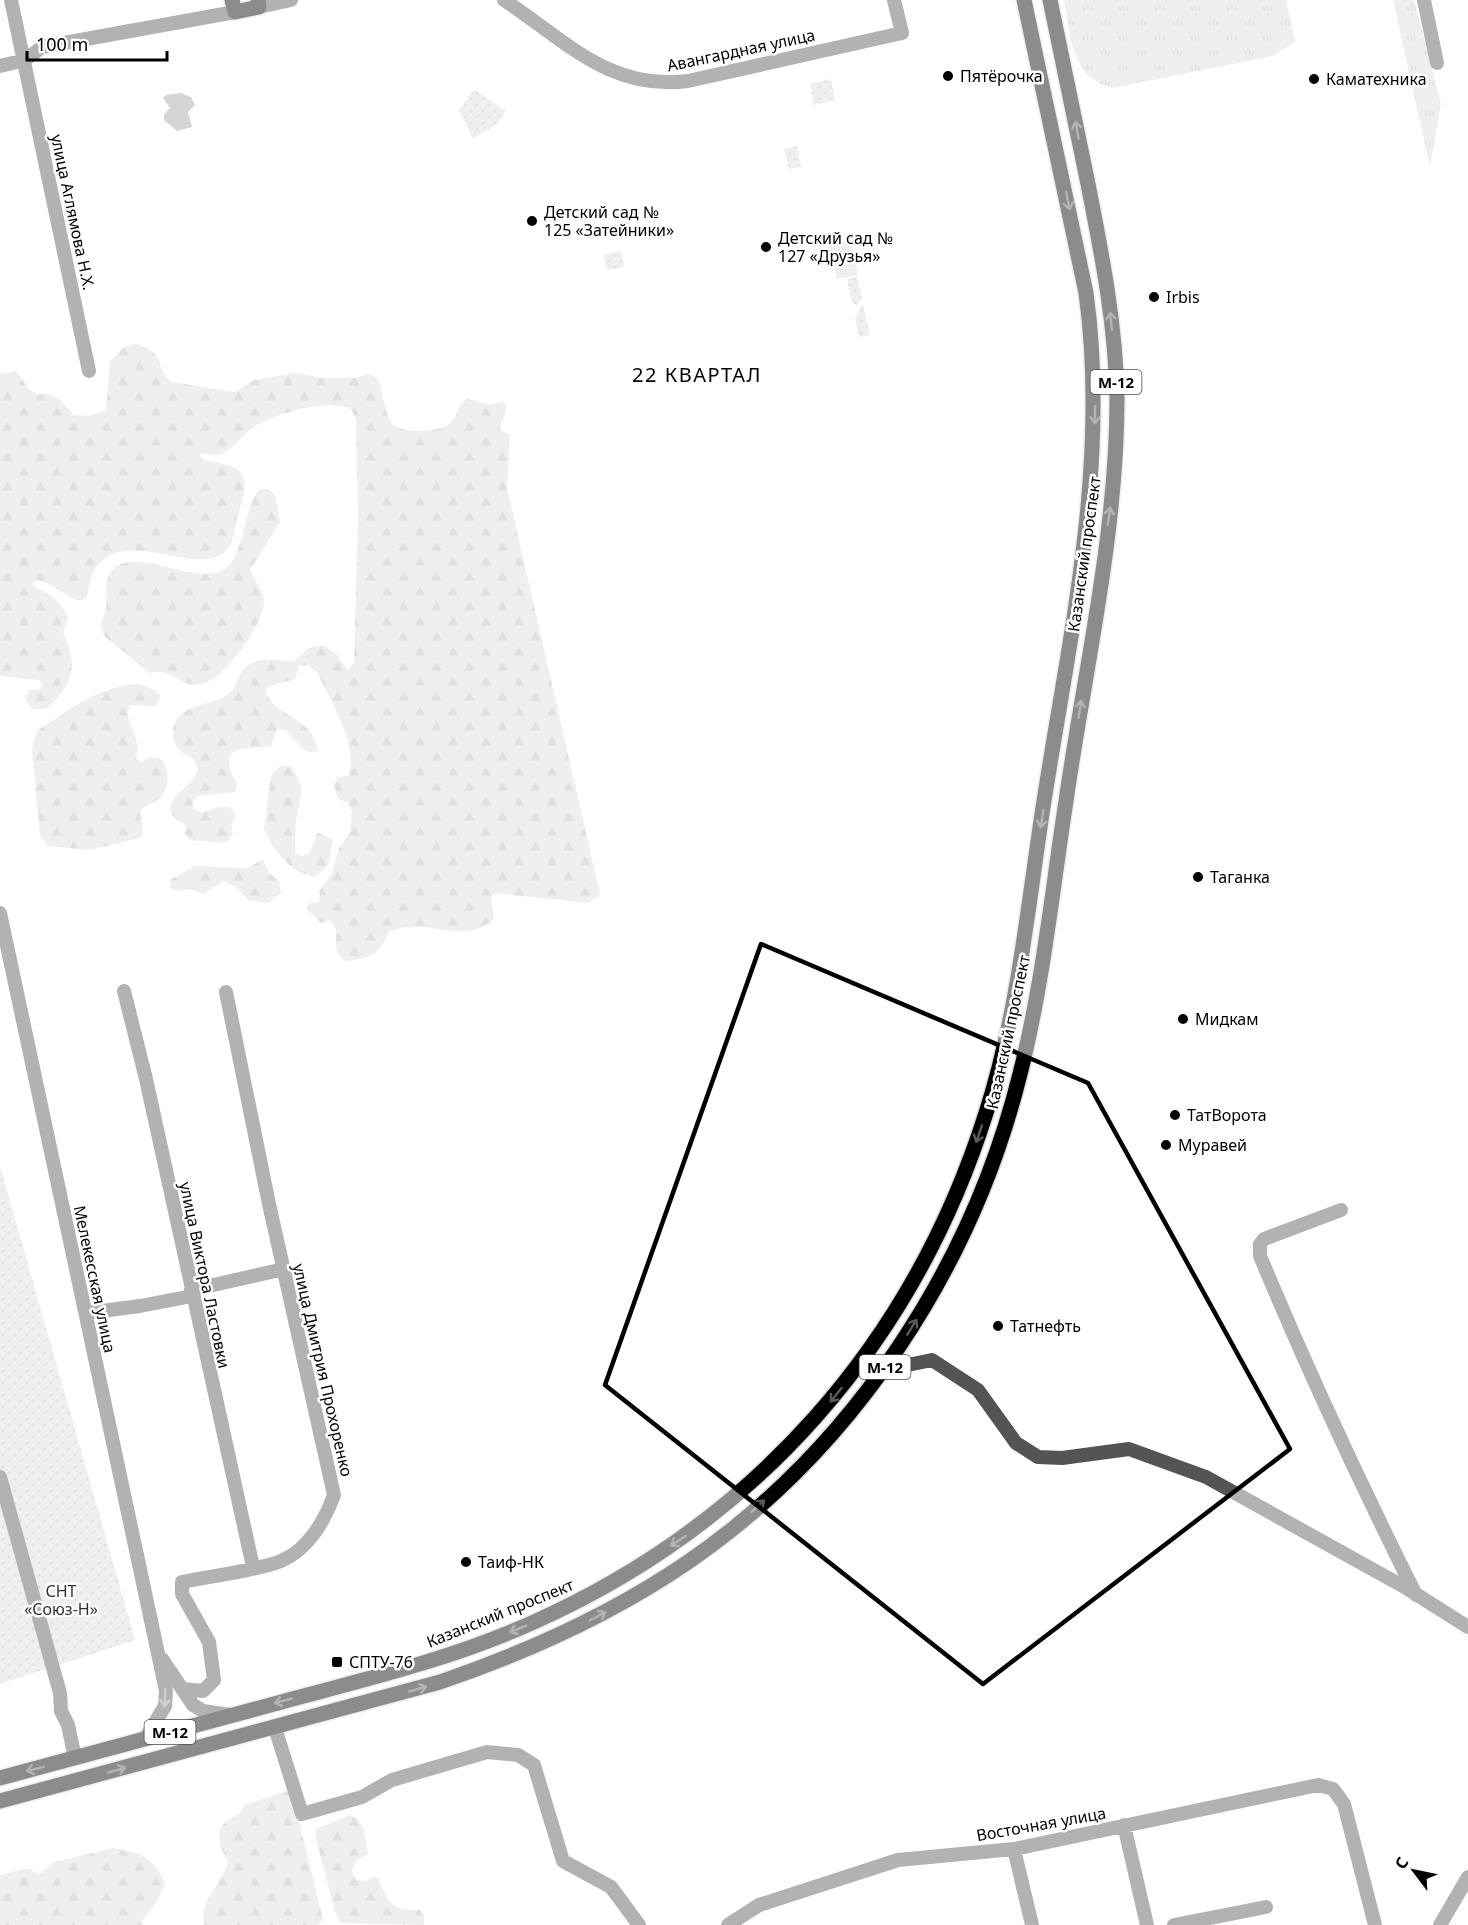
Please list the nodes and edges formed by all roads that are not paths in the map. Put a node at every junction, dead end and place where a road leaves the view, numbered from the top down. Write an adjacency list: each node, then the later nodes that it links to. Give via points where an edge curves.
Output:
1 (11, 0): 10 (street, улица Аглямова Н.Х.)
2 (291, 0): 8 (street)
3 (504, 0): 4 (street, Авангардная улица, via 598,66 621,76 660,83 688,81 902,33)
4 (894, 0)
5 (1024, 0): 16 (main road, Казанский проспект / М-12, one-way to 16, via 1075,229 1092,338 1095,391 1088,505)
6 (1050, 0): 17 (main road, Казанский проспект / М-12, one-way to 6, via 1111,504 1117,393 1103,262)
7 (1424, 0): 13 (street)
8 (259, 4): 9 (main road)
9 (234, 6): 11 (street)
10 (19, 32): 11 (street); 12 (street, улица Аглямова Н.Х.)
11 (42, 47): 12 (street)
12 (25, 60): 14 (street); 15 (street, улица Аглямова Н.Х.)
13 (1437, 63)
14 (0, 66)
15 (89, 370)
16 (1050, 761): 17 (main road, via 1059,752 1066,753); 32 (main road, Казанский проспект / М-12, one-way to 32, via 1009,1022 982,1124 948,1217 922,1268 892,1318 831,1401 800,1436 726,1505 680,1540 590,1595 524,1627 430,1662)
17 (1071, 766): 25 (main road, Казанский проспект / М-12, one-way to 17, via 944,1274 968,1224 1006,1122 1020,1075 1043,960)
18 (0, 913): 24 (street, Мелекесская улица)
19 (124, 991): 23 (street, улица Виктора Ластовки)
20 (226, 992): 22 (street, улица Дмитрия Прохоренко)
21 (1341, 1210): 28 (street, via 1264,1239 1260,1256 1361,1484)
22 (284, 1269): 23 (street); 27 (street, улица Дмитрия Прохоренко, via 334,1495 325,1520 305,1543 282,1561)
23 (191, 1293): 24 (street, via 140,1306); 27 (street, улица Виктора Ластовки)
24 (86, 1313): 30 (street, Мелекесская улица)
25 (883, 1370): 28 (street, via 932,1360 978,1390 1016,1443 1038,1457 1062,1458 1129,1449 1206,1476); 33 (main road, Казанский проспект / М-12, one-way to 25, via 494,1664 590,1620 647,1588 709,1546 774,1492 846,1419)
26 (0, 1477): 35 (street)
27 (253, 1567): 31 (street, улица Дмитрия Прохоренко, via 182,1582 182,1594 209,1642 214,1680 203,1691)
28 (1416, 1594): 29 (street)
29 (1468, 1627)
30 (158, 1652): 31 (street); 34 (street, Мелекесская улица, one-way to 34, via 165,1706)
31 (182, 1689): 32 (street, via 202,1711)
32 (230, 1715): 34 (main road, Казанский проспект / М-12)
33 (275, 1728): 37 (main road, Казанский проспект / М-12, one-way to 33); 42 (street, via 302,1814 362,1797 392,1780 487,1752 518,1755 534,1765 563,1861 610,1887)
34 (145, 1738): 35 (main road, Казанский проспект / М-12)
35 (75, 1758): 36 (main road, Казанский проспект / М-12, one-way to 36)
36 (0, 1778)
37 (0, 1801)
38 (1124, 1825): 39 (street, Восточная улица); 45 (street); 47 (street, Восточная улица, via 1318,1785 1333,1790 1344,1804)
39 (1014, 1849): 43 (street, Восточная улица, via 898,1860 759,1905); 44 (street)
40 (1468, 1877): 48 (street)
41 (1266, 1907): 46 (street)
42 (639, 1925)
43 (728, 1925)
44 (1032, 1925)
45 (1147, 1925)
46 (1174, 1925)
47 (1375, 1925)
48 (1440, 1925)

